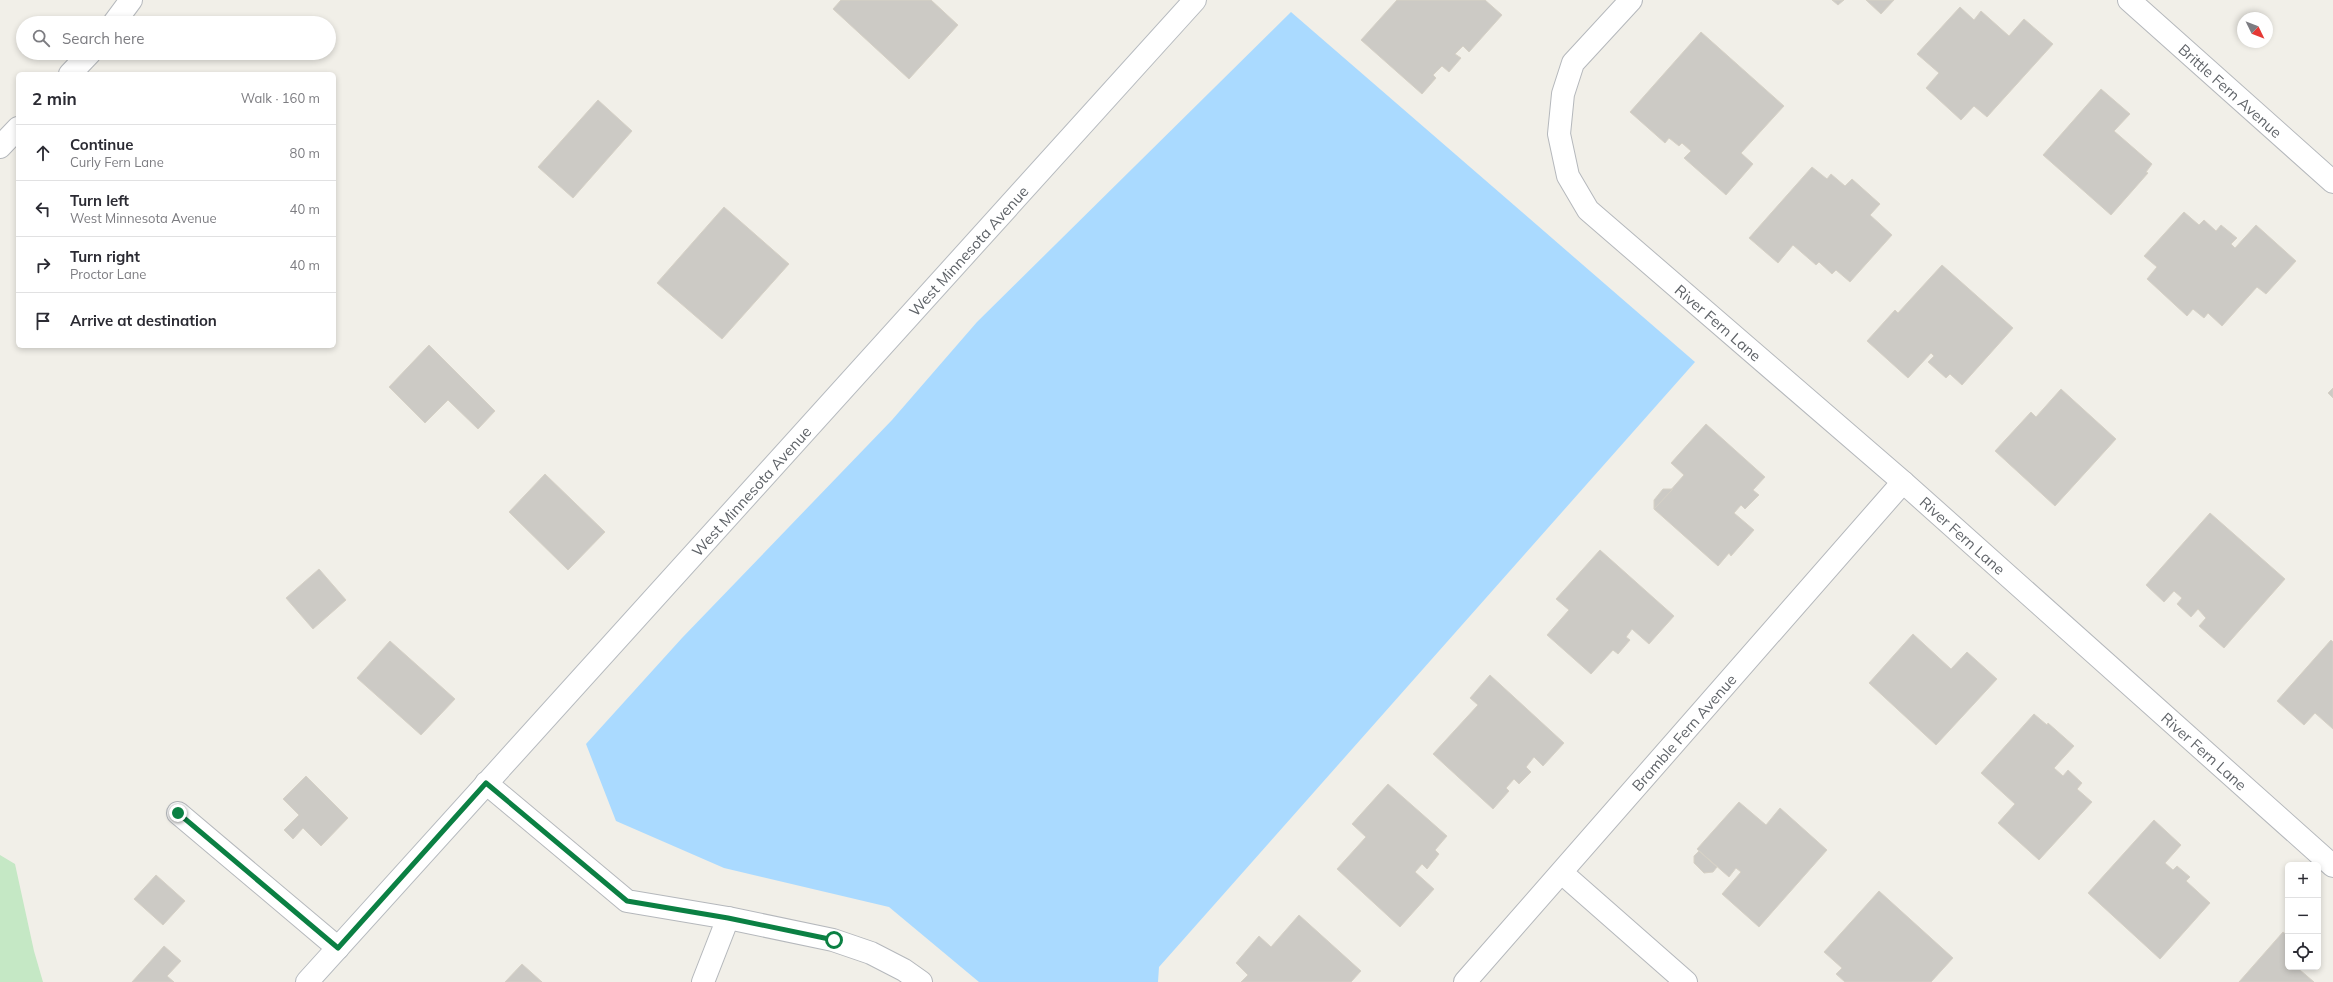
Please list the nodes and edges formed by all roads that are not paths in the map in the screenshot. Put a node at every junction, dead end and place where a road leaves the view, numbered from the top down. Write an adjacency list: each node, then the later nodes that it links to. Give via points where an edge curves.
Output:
1 (131, 0): 5 (street)
2 (1195, 0): 12 (street, West Minnesota Avenue)
3 (1631, 0): 11 (street, River Fern Lane, via 1573,63 1563,94 1559,134 1568,176 1588,210)
4 (2129, 0): 10 (street, Brittle Fern Avenue)
5 (119, 16)
6 (83, 60): 7 (street)
7 (72, 72)
8 (16, 130): 9 (street)
9 (0, 147)
10 (2333, 182)
11 (1903, 482): 14 (street, River Fern Lane); 15 (street, Bramble Fern Avenue)
12 (486, 783): 16 (street, via 627,901); 17 (street, West Minnesota Avenue)
13 (178, 813): 17 (street)
14 (2333, 866)
15 (1562, 873): 21 (street, Bramble Fern Avenue); 22 (street)
16 (728, 918): 19 (street); 20 (street, via 834,940 871,953)
17 (338, 948): 18 (street, West Minnesota Avenue)
18 (307, 982)
19 (702, 982)
20 (921, 982)
21 (1464, 982)
22 (1686, 982)

